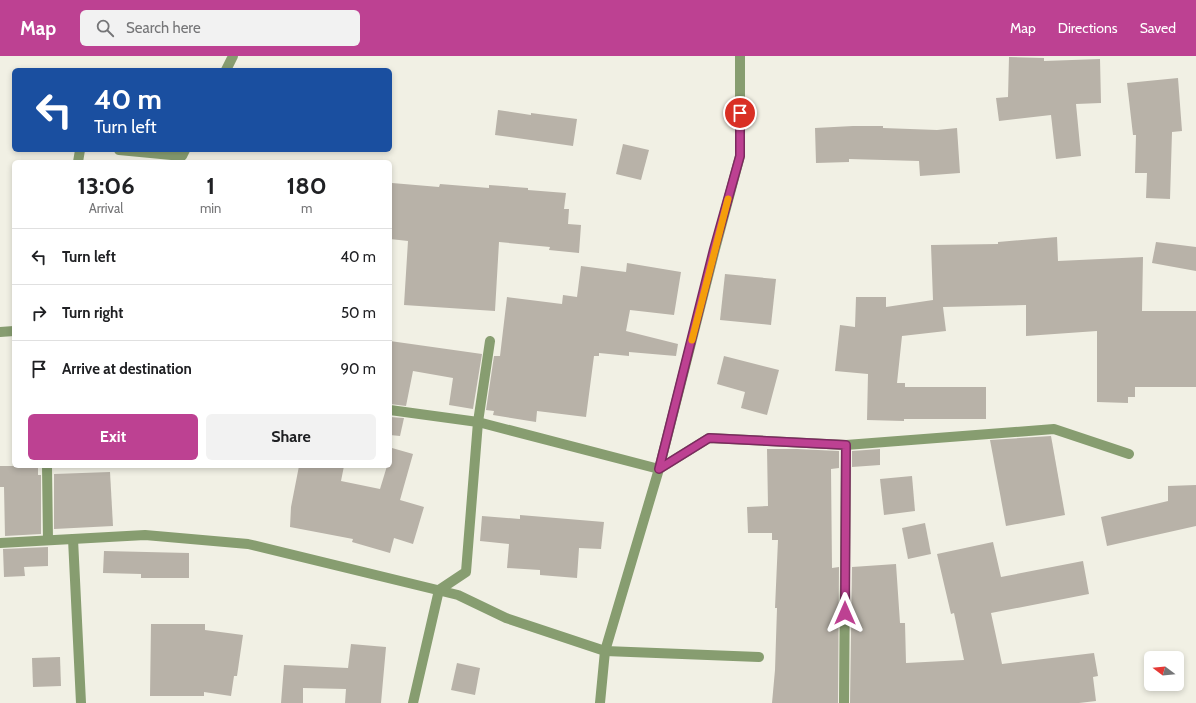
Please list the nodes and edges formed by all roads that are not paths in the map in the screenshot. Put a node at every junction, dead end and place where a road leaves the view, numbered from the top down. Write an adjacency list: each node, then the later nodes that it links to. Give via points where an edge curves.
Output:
1 (233, 56): 3 (street)
2 (740, 56): 14 (street, via 740,156)
3 (227, 68)
4 (140, 152): 5 (street, via 182,156)
5 (184, 152)
6 (12, 331): 7 (street)
7 (0, 332)
8 (490, 341): 10 (street)
9 (392, 410): 10 (street)
10 (478, 422): 14 (street); 18 (street, via 466,572)
11 (846, 445): 12 (street, via 1054,429); 14 (street, via 709,438); 24 (street)
12 (1129, 454)
13 (47, 468): 16 (street)
14 (659, 469): 19 (street)
15 (73, 539): 16 (street); 18 (street, via 145,535 248,544); 21 (street)
16 (48, 540): 17 (street)
17 (0, 543)
18 (439, 590): 19 (street, via 458,595 506,618); 22 (street)
19 (605, 651): 20 (street); 23 (street)
20 (759, 657)
21 (81, 703)
22 (414, 703)
23 (600, 703)
24 (844, 703)

